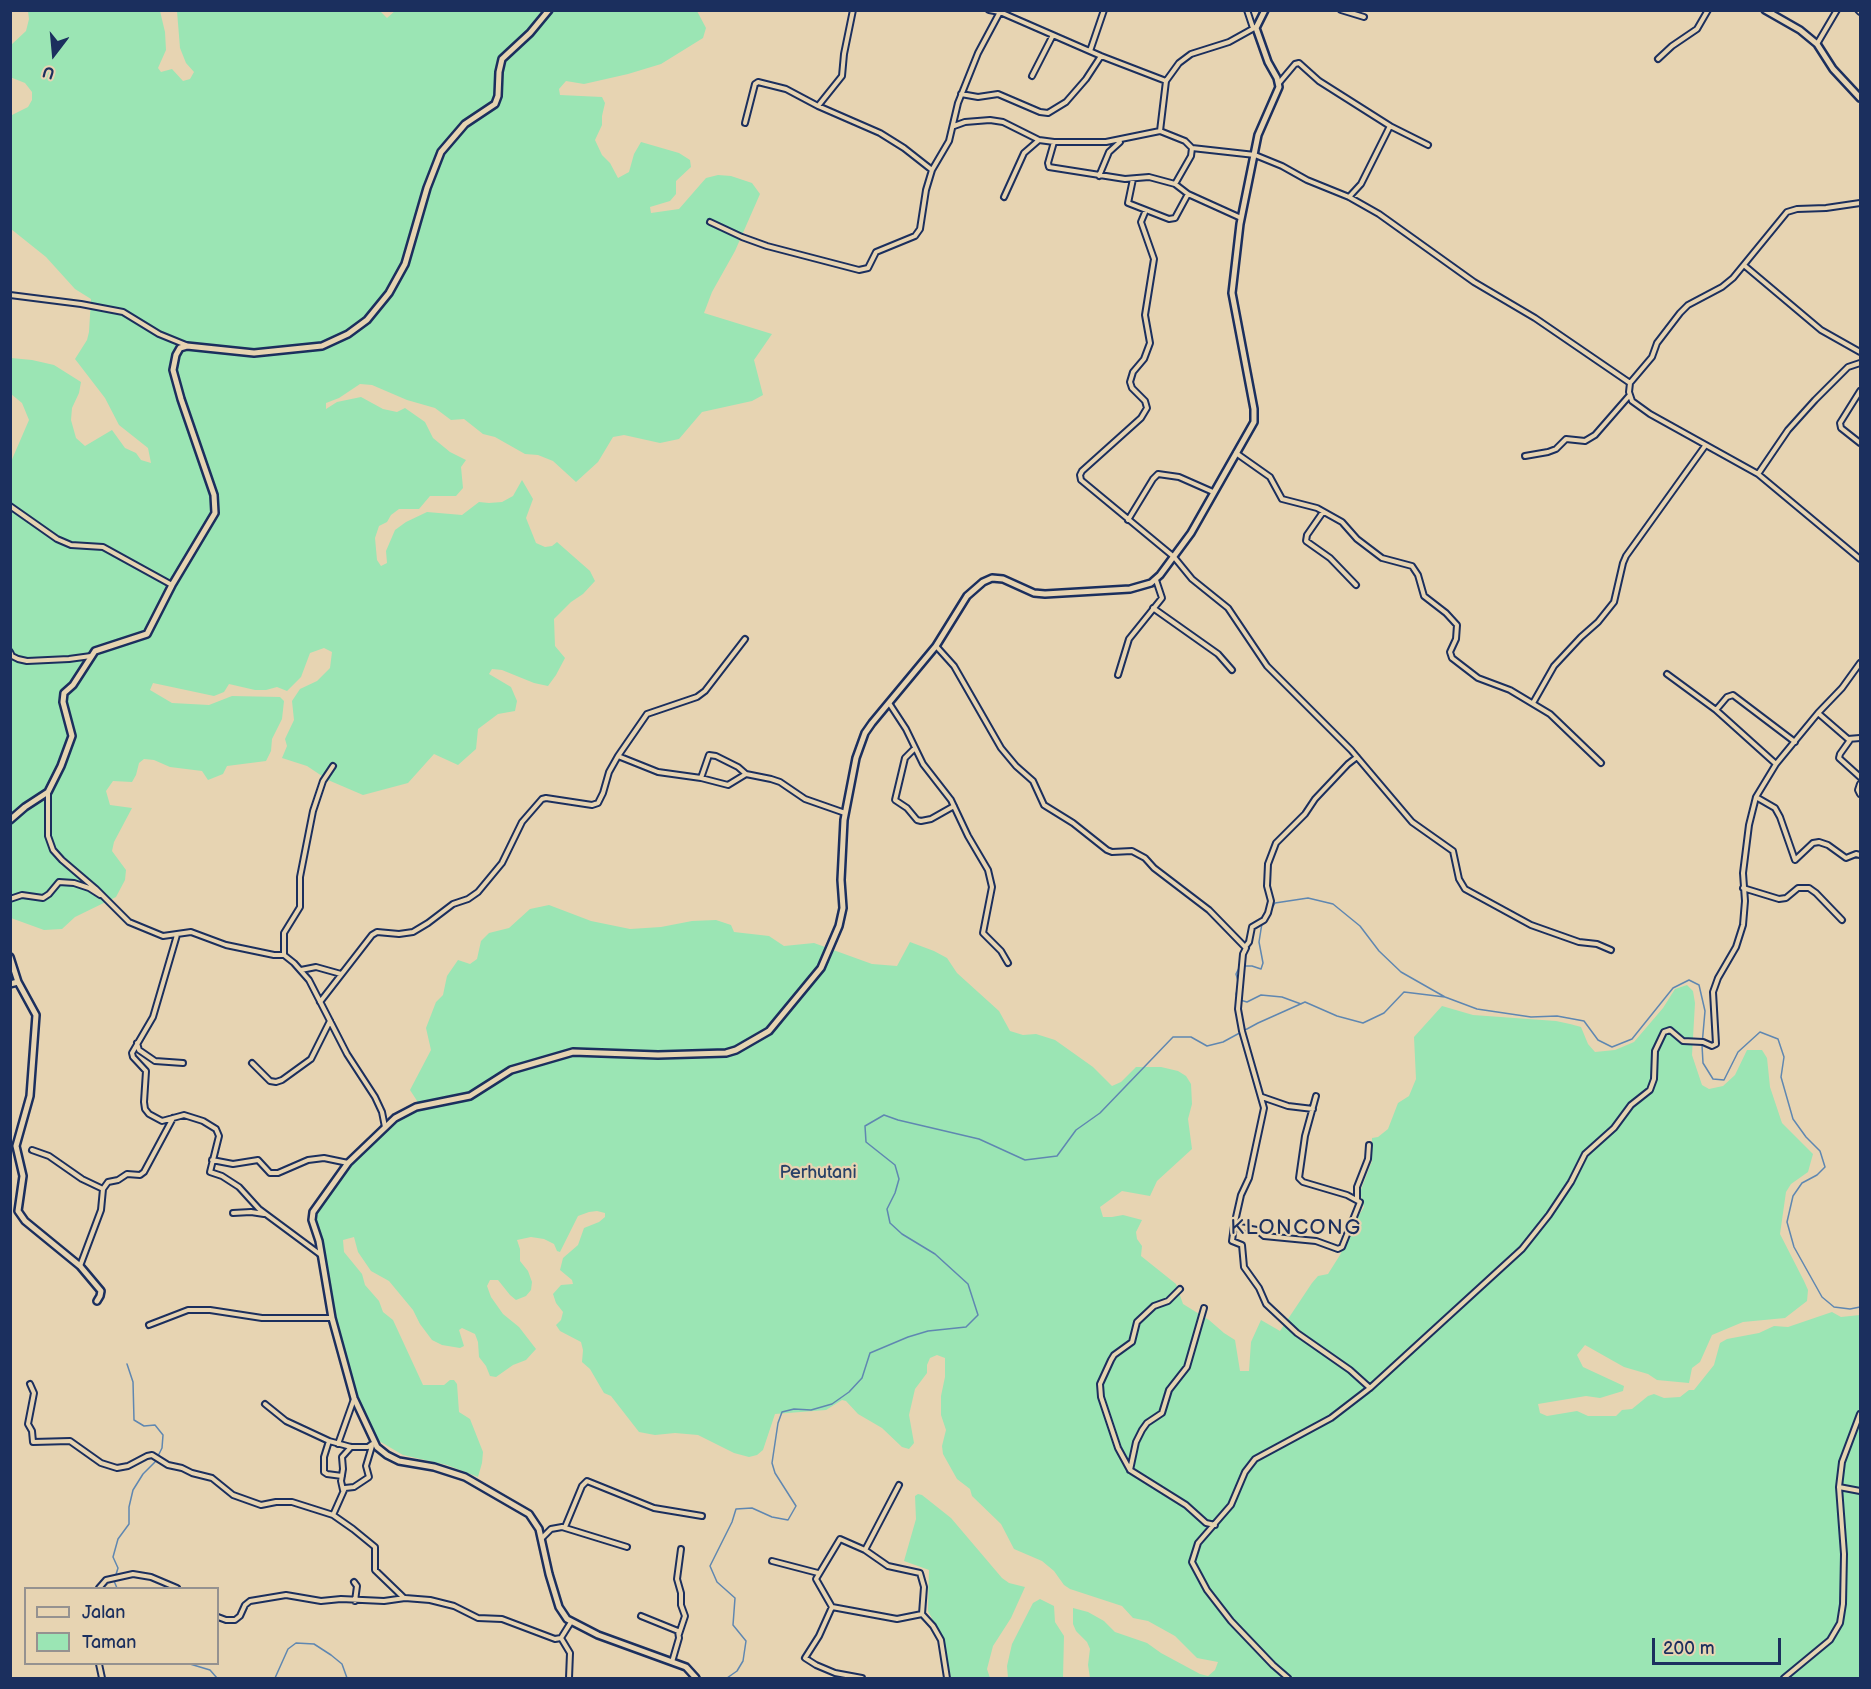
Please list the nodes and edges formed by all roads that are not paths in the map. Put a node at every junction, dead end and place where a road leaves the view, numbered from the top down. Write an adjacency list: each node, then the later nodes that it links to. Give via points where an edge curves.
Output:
1 (549, 10): 48 (street, via 502,59 495,104 465,124 441,152 405,264 389,293 367,320 332,343 312,348 243,353)
2 (853, 10): 24 (street, via 842,76)
3 (989, 10): 11 (street)
4 (1104, 10): 16 (street)
5 (1247, 10): 13 (street)
6 (1265, 10): 13 (street)
7 (1341, 10): 12 (street)
8 (1708, 10): 18 (street, via 1697,28)
9 (1765, 10): 15 (street)
10 (1837, 10): 15 (street)
11 (1000, 11): 14 (street); 22 (street)
12 (1364, 17)
13 (1254, 27): 20 (street, via 1229,42 1191,54); 21 (street)
14 (1053, 35): 16 (street); 19 (street)
15 (1817, 44): 23 (street, via 1833,69)
16 (1090, 51): 17 (street)
17 (1101, 56): 20 (street); 22 (street, via 1066,102 1048,113 998,94)
18 (1658, 59)
19 (1032, 76)
20 (1166, 81): 28 (street)
21 (1279, 84): 27 (street, via 1299,63 1319,81); 34 (street, via 1259,131)
22 (961, 94): 26 (street)
23 (1860, 98)
24 (818, 106): 25 (street, via 789,90 756,82); 35 (street, via 880,133)
25 (745, 123)
26 (954, 126): 29 (street, via 965,122 1003,122); 35 (street)
27 (1390, 126): 32 (street); 41 (street, via 1361,184)
28 (1160, 131): 30 (street); 33 (street)
29 (1039, 140): 31 (street); 40 (street, via 1024,153)
30 (1121, 140): 31 (street); 36 (street, via 1109,152)
31 (1054, 142): 36 (street, via 1048,166)
32 (1428, 145)
33 (1192, 148): 34 (street); 38 (street)
34 (1255, 155): 41 (street); 44 (street)
35 (932, 170): 45 (street, via 917,235 876,252 863,271 767,246)
36 (1099, 176): 37 (street)
37 (1133, 179): 38 (street, via 1149,177); 43 (street, via 1128,203)
38 (1175, 184): 39 (street)
39 (1188, 194): 43 (street, via 1173,219); 44 (street)
40 (1004, 197)
41 (1349, 197): 51 (street)
42 (1860, 203): 46 (street, via 1791,210)
43 (1146, 210): 62 (street, via 1141,224 1154,260 1145,315 1150,343 1130,382 1145,401 1146,411 1082,471 1080,478)
44 (1241, 218): 56 (street, via 1232,299 1255,416)
45 (710, 222)
46 (1745, 266): 49 (street, via 1821,330); 51 (street, via 1722,287 1684,308)
47 (10, 295): 48 (street, via 115,310)
48 (187, 345): 66 (street, via 176,354 173,370 216,508)
49 (1860, 352)
50 (1860, 363): 58 (street, via 1848,367 1815,400 1788,430)
51 (1630, 383): 53 (street)
52 (1860, 391): 54 (street, via 1840,423)
53 (1629, 396): 55 (street, via 1650,414); 57 (street, via 1590,439 1566,439 1556,449)
54 (1860, 443)
55 (1705, 446): 58 (street); 77 (street, via 1626,556 1614,602 1554,666)
56 (1236, 453): 59 (street); 61 (street, via 1270,477 1282,499)
57 (1525, 456)
58 (1758, 474): 64 (street)
59 (1213, 492): 62 (street, via 1179,477 1158,474); 63 (street)
60 (10, 506): 66 (street, via 57,539 71,545 103,547)
61 (1323, 512): 67 (street, via 1306,541 1330,558); 77 (street, via 1342,522 1382,558 1412,566 1424,596 1457,625 1450,654 1455,661 1479,678)
62 (1128, 520): 63 (street)
63 (1174, 557): 65 (street); 86 (street, via 1192,579 1228,608 1267,666)
64 (1860, 559)
65 (1156, 580): 68 (street, via 1163,595); 70 (street, via 1130,589 1045,594 992,578 963,600)
66 (172, 585): 72 (street, via 147,634 101,648)
67 (1356, 585)
68 (1153, 609): 74 (street, via 1218,654); 76 (street, via 1129,639)
69 (745, 639): 85 (street, via 705,691 647,714)
70 (936, 646): 78 (street); 106 (street, via 954,666 1001,748 1033,781 1044,805 1107,850 1132,851 1145,858 1209,910)
71 (10, 652): 72 (street, via 27,661)
72 (91, 656): 94 (street, via 62,696 72,739)
73 (1860, 663): 80 (street)
74 (1232, 670)
75 (1667, 674): 79 (street)
76 (1118, 675)
77 (1533, 703): 87 (street, via 1566,728)
78 (889, 704): 84 (street); 98 (street, via 872,723 861,744)
79 (1716, 710): 83 (street, via 1733,695); 88 (street)
80 (1818, 713): 82 (street); 83 (street)
81 (1860, 738): 82 (street)
82 (1850, 740): 91 (street, via 1839,758)
83 (1795, 742): 88 (street)
84 (915, 748): 97 (street); 97 (street, via 905,758 895,800 921,821)
85 (618, 756): 92 (street, via 658,772); 112 (street, via 598,803 542,799 522,822 502,862 478,892 413,932 374,933)
86 (1358, 757): 106 (street, via 1276,843 1268,864 1268,914 1252,927); 107 (street, via 1412,822 1453,851 1461,883 1467,891 1531,925)
87 (1601, 763)
88 (1776, 765): 96 (street)
89 (333, 766): 108 (street, via 323,781 306,838 300,907 284,933)
90 (746, 774): 92 (street, via 730,784); 92 (street, via 709,755); 98 (street, via 776,780 805,799)
91 (1860, 777)
92 (701, 778)
93 (1860, 784): 95 (street)
94 (48, 792): 99 (street); 103 (street, via 50,846)
95 (1860, 794)
96 (1756, 797): 100 (street, via 1775,808 1795,860 1819,842 1846,858); 101 (street, via 1744,858)
97 (954, 806): 110 (street, via 990,875 992,887 984,936)
98 (845, 813): 124 (street, via 843,908 839,926 821,968 769,1031 726,1053 566,1054 511,1070 470,1096 416,1107)
99 (10, 820)
100 (1860, 855)
101 (1743, 888): 104 (street, via 1779,899 1798,888 1809,888); 142 (street, via 1740,938 1713,992 1716,1044 1681,1040 1670,1030 1664,1032 1655,1051 1650,1090 1585,1154 1571,1182 1522,1249)
102 (10, 899): 103 (street, via 22,895 43,898 59,882 89,888)
103 (106, 899): 105 (street, via 135,926 164,936)
104 (1842, 920)
105 (177, 935): 108 (street, via 193,932 226,945); 117 (street, via 153,1017)
106 (1246, 947): 121 (street, via 1238,1002 1242,1031)
107 (1611, 950)
108 (284, 955): 111 (street)
109 (10, 957): 113 (street)
110 (1008, 963)
111 (301, 970): 112 (street, via 316,967); 115 (street)
112 (341, 974): 115 (street)
113 (18, 982): 114 (street); 135 (street, via 36,1015 30,1096 16,1146 23,1176 18,1211)
114 (10, 984)
115 (320, 1002): 116 (street)
116 (330, 1021): 119 (street, via 311,1059 282,1080 270,1081); 124 (street, via 375,1097)
117 (138, 1042): 118 (street, via 140,1050 155,1061); 123 (street, via 132,1054 146,1071 145,1108 161,1121)
118 (183, 1063)
119 (252, 1063)
120 (1316, 1096): 122 (street)
121 (1262, 1097): 122 (street); 133 (street, via 1264,1113)
122 (1313, 1109): 130 (street, via 1305,1136 1300,1180)
123 (173, 1117): 127 (street, via 188,1116 216,1129 219,1136); 129 (street, via 144,1172 127,1174 108,1182)
124 (385, 1127): 128 (street)
125 (1369, 1145): 130 (street)
126 (32, 1150): 129 (street)
127 (212, 1160): 128 (street, via 233,1164 258,1160 270,1173 308,1160 324,1158); 132 (street, via 210,1172 239,1187)
128 (348, 1163): 134 (street, via 313,1212)
129 (103, 1189): 135 (street, via 101,1210)
130 (1357, 1199): 133 (street, via 1360,1205 1338,1249 1316,1241 1264,1236)
131 (233, 1213): 132 (street)
132 (268, 1215): 134 (street)
133 (1234, 1226): 142 (street, via 1232,1241 1242,1245 1244,1268 1265,1303)
134 (321, 1255): 139 (street)
135 (80, 1266): 137 (street, via 100,1291)
136 (1180, 1289): 150 (street, via 1137,1322 1132,1342 1112,1357 1100,1384 1109,1423)
137 (97, 1301)
138 (1204, 1308): 150 (street, via 1187,1367 1169,1390 1162,1413 1142,1430)
139 (332, 1318): 140 (street, via 262,1318 188,1310); 143 (street)
140 (149, 1325)
141 (30, 1384): 156 (street, via 34,1393 28,1424 33,1442 70,1442 117,1468 155,1456 168,1465 212,1478 233,1495 257,1504 292,1503)
142 (1370, 1388): 158 (street, via 1331,1418 1255,1460 1245,1472 1231,1505)
143 (354, 1398): 147 (street); 148 (street)
144 (265, 1404): 146 (street, via 286,1421)
145 (1860, 1414): 153 (street, via 1842,1462)
146 (329, 1441): 148 (street); 151 (street, via 324,1472)
147 (373, 1443): 149 (street); 154 (street, via 366,1466 369,1478); 160 (street, via 393,1458 465,1477 526,1511 535,1521)
148 (338, 1444): 149 (street)
149 (351, 1447): 151 (street, via 342,1457)
150 (1130, 1470): 158 (street, via 1186,1504 1206,1523)
151 (342, 1476): 154 (street)
152 (899, 1485): 163 (street)
153 (1839, 1487): 155 (street); 187 (street, via 1844,1554 1840,1623 1830,1640)
154 (343, 1490): 156 (street)
155 (1860, 1491)
156 (333, 1515): 169 (street, via 375,1547 375,1570)
157 (702, 1516): 159 (street, via 654,1508 587,1481)
158 (1215, 1524): 186 (street, via 1196,1548 1193,1567 1232,1622)
159 (565, 1527): 160 (street, via 551,1529); 161 (street)
160 (541, 1539): 175 (street, via 559,1607)
161 (627, 1546)
162 (681, 1549): 176 (street, via 677,1579 685,1616)
163 (865, 1550): 165 (street, via 840,1539); 172 (street, via 892,1568 921,1574)
164 (772, 1561): 165 (street)
165 (818, 1573): 171 (street, via 816,1582)
166 (354, 1581): 170 (street)
167 (100, 1587): 168 (street, via 106,1580 139,1574)
168 (174, 1587)
169 (405, 1598): 170 (street); 177 (street, via 448,1604 478,1618 498,1618 550,1638)
170 (355, 1601): 174 (street, via 314,1601 286,1595 261,1598 247,1602 235,1620)
171 (832, 1607): 172 (street, via 897,1619); 180 (street, via 805,1656)
172 (922, 1614): 185 (street, via 941,1640)
173 (641, 1616): 176 (street)
174 (219, 1617)
175 (571, 1622): 177 (street); 178 (street)
176 (679, 1634): 178 (street)
177 (561, 1638): 181 (street, via 570,1653)
178 (672, 1662): 182 (street, via 688,1668)
179 (843, 1675): 180 (street); 183 (street); 184 (street)
180 (835, 1676)
181 (569, 1678)
182 (696, 1678)
183 (848, 1678)
184 (862, 1678)
185 (947, 1678)
186 (1288, 1678)
187 (1784, 1678)

